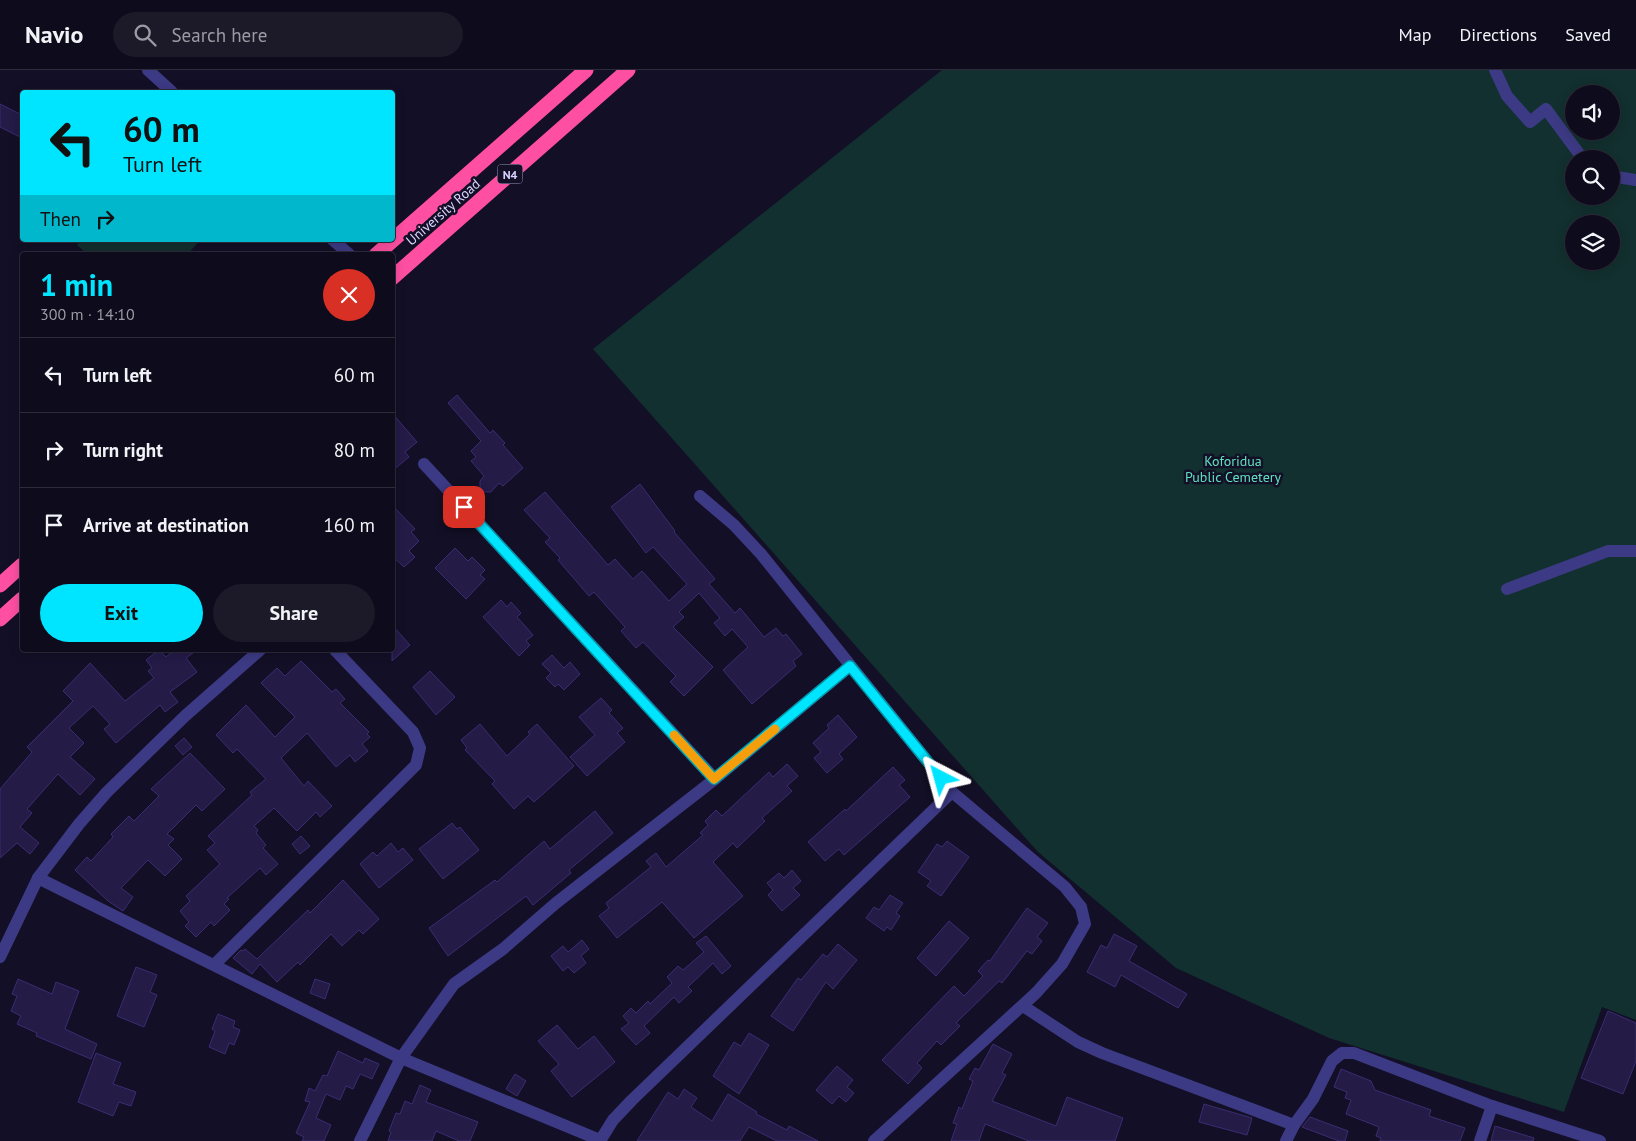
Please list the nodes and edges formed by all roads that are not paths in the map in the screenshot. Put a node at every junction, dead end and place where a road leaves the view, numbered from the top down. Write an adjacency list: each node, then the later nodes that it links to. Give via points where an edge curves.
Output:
1 (148, 70): 5 (street)
2 (586, 70): 9 (highway, University Road / N4)
3 (628, 70): 14 (highway, University Road / N4)
4 (1495, 70): 6 (street, via 1507,96 1530,122 1546,109)
5 (170, 90)
6 (1576, 150)
7 (1620, 177): 8 (street)
8 (1636, 180)
9 (395, 238)
10 (335, 242): 12 (street)
11 (391, 242): 13 (highway, University Road / N4)
12 (347, 252)
13 (379, 252)
14 (395, 275)
15 (424, 464): 26 (street)
16 (700, 496): 25 (street, via 761,554)
17 (1636, 551): 20 (street, via 1608,551)
18 (20, 567): 19 (highway)
19 (0, 585)
20 (1507, 589)
21 (20, 602): 22 (highway)
22 (0, 619)
23 (258, 652): 28 (street, via 185,716 107,792)
24 (337, 652): 30 (street, via 413,732 420,748 416,765)
25 (850, 666): 26 (street); 27 (street)
26 (714, 779): 32 (street, via 454,984)
27 (952, 792): 31 (street, via 1065,887 1081,907 1085,924 1062,964); 35 (street, via 632,1100)
28 (38, 878): 29 (street); 30 (street)
29 (0, 957)
30 (215, 964): 32 (street)
31 (1023, 1006): 34 (street, via 1102,1054); 37 (street)
32 (401, 1058): 35 (street); 36 (street)
33 (1492, 1106): 34 (street, via 1354,1053 1342,1053 1332,1061 1313,1099); 39 (street); 40 (street)
34 (1294, 1125): 38 (street)
35 (600, 1140)
36 (360, 1141)
37 (875, 1141)
38 (1286, 1141)
39 (1480, 1141)
40 (1600, 1141)

